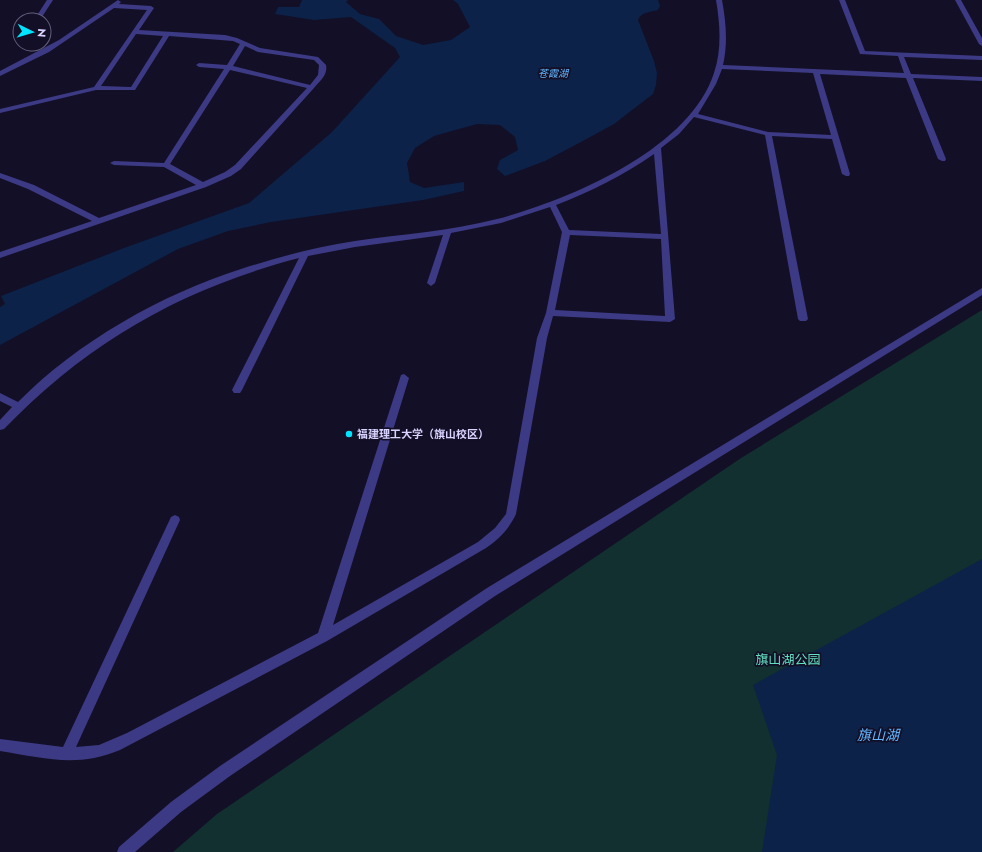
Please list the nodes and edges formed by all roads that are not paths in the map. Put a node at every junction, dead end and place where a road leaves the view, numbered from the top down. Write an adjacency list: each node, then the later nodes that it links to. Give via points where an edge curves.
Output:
1 (50, 0): 7 (street)
2 (121, 0): 6 (street)
3 (719, 0): 16 (street, via 723,41)
4 (842, 0): 12 (street, via 862,52)
5 (958, 0): 11 (street)
6 (113, 6): 8 (street, via 151,8); 18 (street, via 52,48)
7 (42, 12)
8 (134, 32): 9 (street); 22 (street)
9 (168, 33): 10 (street, via 215,35); 22 (street, via 133,89)
10 (244, 43): 15 (street); 21 (street, via 258,50 316,58 322,62 324,72)
11 (982, 44)
12 (900, 54): 13 (street); 19 (street)
13 (982, 58)
14 (199, 65): 15 (street)
15 (228, 67): 21 (street); 30 (street)
16 (719, 67): 17 (street); 24 (street, via 710,92)
17 (816, 71): 19 (street); 26 (street)
18 (0, 74)
19 (908, 75): 20 (street); 28 (street)
20 (982, 79)
21 (312, 87): 33 (street, via 238,167)
22 (96, 88): 23 (street)
23 (0, 111)
24 (694, 115): 25 (street); 27 (street)
25 (768, 134): 26 (street); 44 (street)
26 (835, 137): 31 (street)
27 (657, 148): 34 (street, via 594,186); 38 (street)
28 (942, 159)
29 (114, 163): 30 (street)
30 (166, 164): 33 (street)
31 (846, 174)
32 (0, 175): 35 (street, via 31,186)
33 (203, 185): 35 (street)
34 (552, 204): 36 (street, via 496,221); 37 (street)
35 (99, 221): 39 (street)
36 (448, 231): 40 (street); 41 (street)
37 (566, 232): 38 (street); 43 (street)
38 (665, 237): 43 (street, via 670,319)
39 (0, 254)
40 (305, 254): 46 (street); 48 (street, via 216,281 141,317 73,361)
41 (431, 284)
42 (982, 291): 54 (street, via 491,592 225,771 176,807)
43 (550, 313): 51 (street, via 542,338 511,514 507,523 482,545)
44 (803, 319)
45 (404, 378): 51 (street)
46 (237, 390)
47 (0, 397): 48 (street)
48 (18, 406): 49 (street)
49 (0, 426)
50 (175, 520): 53 (street)
51 (322, 637): 53 (street, via 132,738 90,753)
52 (0, 745): 53 (street)
53 (66, 755)
54 (124, 852)

